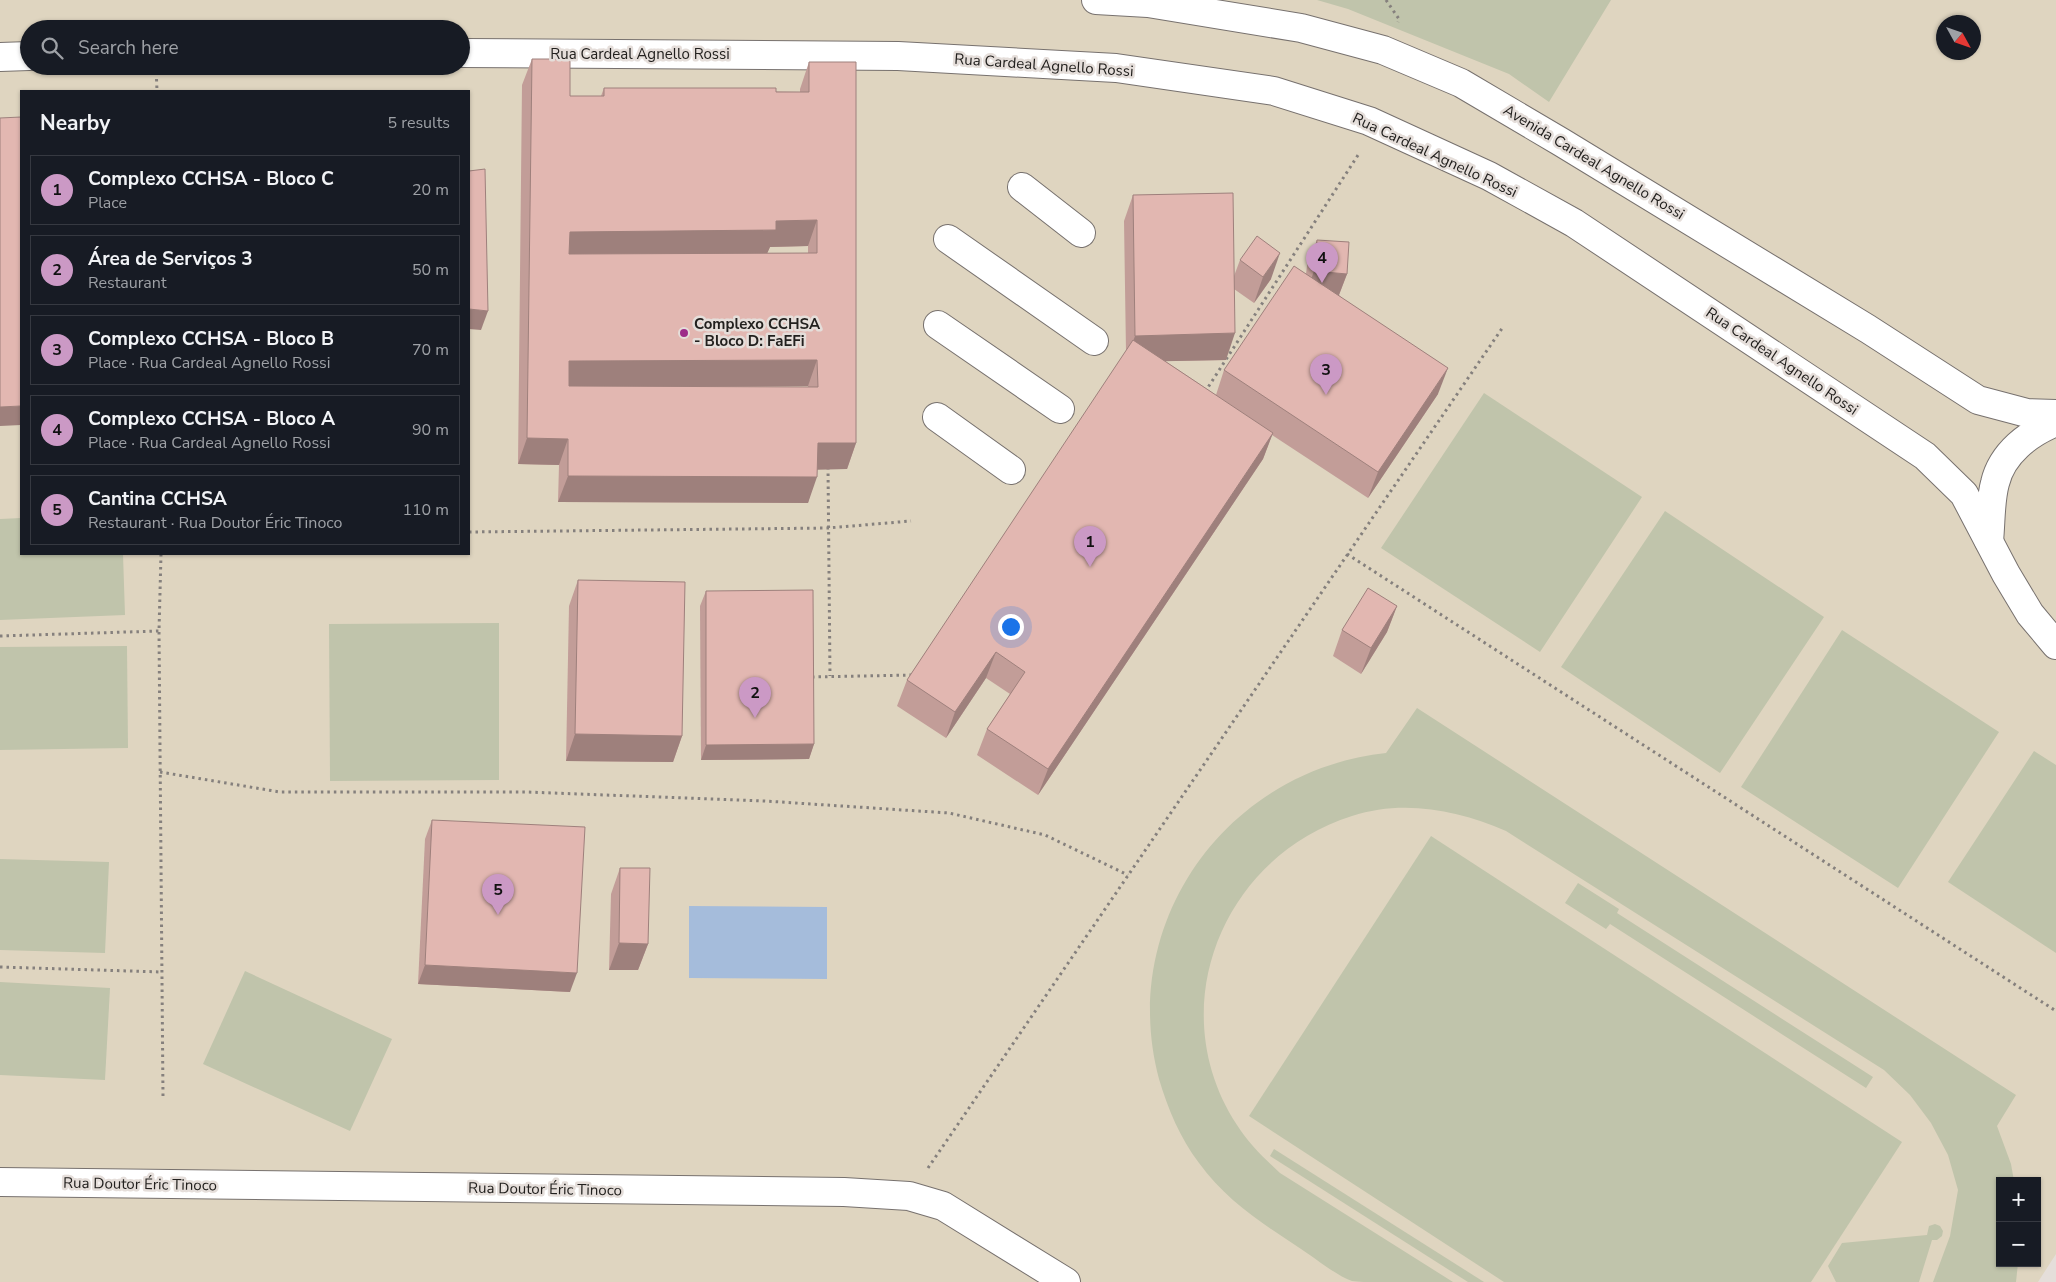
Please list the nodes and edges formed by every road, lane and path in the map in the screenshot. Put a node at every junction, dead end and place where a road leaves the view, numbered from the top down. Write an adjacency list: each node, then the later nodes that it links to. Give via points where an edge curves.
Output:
1 (1096, 0): 3 (street, Avenida Cardeal Agnello Rossi, via 1148,3 1301,28)
2 (1386, 0): 3 (path, via 1400,19)
3 (1383, 50): 18 (street, Avenida Cardeal Agnello Rossi, via 1461,82 1868,329 1978,400 2027,412)
4 (470, 53): 9 (street, Rua Cardeal Agnello Rossi, via 898,56 1116,68 1274,91)
5 (20, 56): 6 (street)
6 (0, 57)
7 (156, 75): 8 (path)
8 (157, 90)
9 (1369, 121): 16 (path, via 1359,156); 26 (street, Rua Cardeal Agnello Rossi, via 1489,176 1574,223 1925,456 1964,494)
10 (1022, 187): 11 (street)
11 (1082, 233)
12 (948, 239): 15 (street)
13 (938, 325): 17 (street)
14 (1503, 327): 27 (path)
15 (1094, 341)
16 (1202, 395)
17 (1060, 409)
18 (2056, 414)
19 (937, 418): 22 (street)
20 (2056, 422): 26 (street, via 2038,429 2007,456 1995,482)
21 (828, 459): 24 (path)
22 (1011, 470)
23 (911, 521): 24 (path)
24 (828, 528): 25 (path); 33 (path)
25 (470, 532)
26 (1989, 541): 31 (street, Rua Cardeal Agnello Rossi, via 2030,614)
27 (1347, 554): 36 (path); 39 (path)
28 (161, 555): 29 (path)
29 (159, 631): 30 (path); 35 (path)
30 (0, 636)
31 (2056, 645)
32 (917, 675): 33 (path)
33 (830, 676): 34 (path)
34 (808, 677)
35 (160, 772): 36 (path, via 280,792 526,792 765,801 949,813 1045,835); 38 (path)
36 (1128, 875): 42 (path)
37 (0, 967): 38 (path)
38 (162, 972): 40 (path)
39 (2056, 1011)
40 (163, 1097)
41 (0, 1182): 42 (street, Rua Doutor Éric Tinoco, via 844,1192)
42 (909, 1196): 43 (street, Rua Doutor Éric Tinoco, via 943,1206)
43 (1066, 1282)

